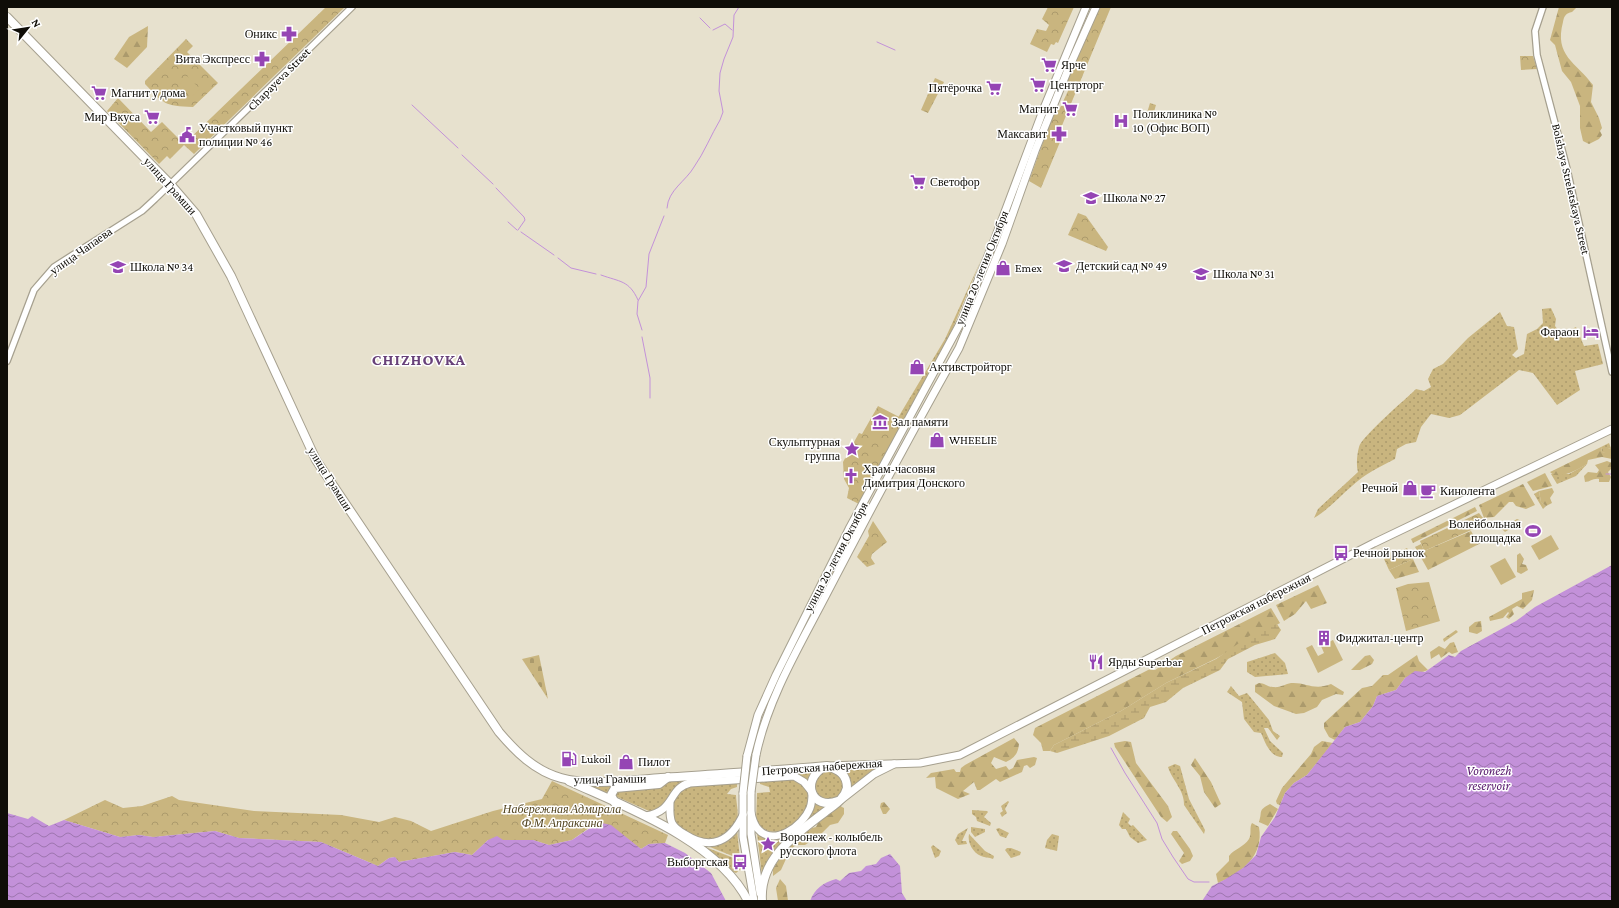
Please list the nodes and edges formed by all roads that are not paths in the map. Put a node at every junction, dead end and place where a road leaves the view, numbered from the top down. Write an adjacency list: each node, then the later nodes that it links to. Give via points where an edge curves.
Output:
1 (352, 7): 6 (street, Chapayeva Street)
2 (1086, 7): 20 (main road, улица 20-летия Октября, bridge, via 1041,114 962,320 854,521 758,714 747,756)
3 (1096, 7): 19 (main road, улица 20-летия Октября, bridge, via 1035,151 1002,244 967,328 868,511 783,678 766,718 756,755)
4 (1543, 7): 8 (street, Bolshaya Streletskaya Street, via 1535,31 1537,55 1568,170)
5 (7, 17): 6 (highway, улица Грамши)
6 (172, 184): 7 (street, улица Чапаева, via 142,211 65,260 41,280 34,290); 14 (highway, улица Грамши, via 196,214 231,276 314,456 330,483 499,732 527,761)
7 (7, 361)
8 (1612, 372)
9 (1612, 428): 10 (main road, Петровская набережная, via 1374,543 960,755 932,761)
10 (896, 763): 11 (main road, Петровская набережная); 16 (main road, Петровская набережная, via 874,774)
11 (827, 766): 12 (highway, Петровская набережная); 15 (highway, via 814,775); 16 (highway, via 840,771 846,779 847,788)
12 (749, 772): 13 (highway, улица Грамши)
13 (668, 777): 14 (highway, улица Грамши, via 607,781); 18 (highway, via 659,784 615,788 612,795)
14 (562, 779): 18 (highway)
15 (812, 792): 16 (highway, via 825,803); 17 (main road, via 804,782 794,776 690,782 679,788); 19 (main road, via 808,811 784,834 776,836 760,831 754,824)
16 (841, 800): 22 (highway, via 779,850 764,877)
17 (670, 802): 20 (main road, via 670,816 674,827 702,843 717,842 726,838 737,827); 21 (main road, via 660,813)
18 (616, 803): 21 (highway)
19 (751, 813): 22 (main road, улица 20-летия Октября)
20 (743, 815): 22 (main road, улица 20-летия Октября, via 745,848)
21 (646, 816): 23 (highway, via 714,860 730,876)
22 (759, 900)
23 (748, 901)

